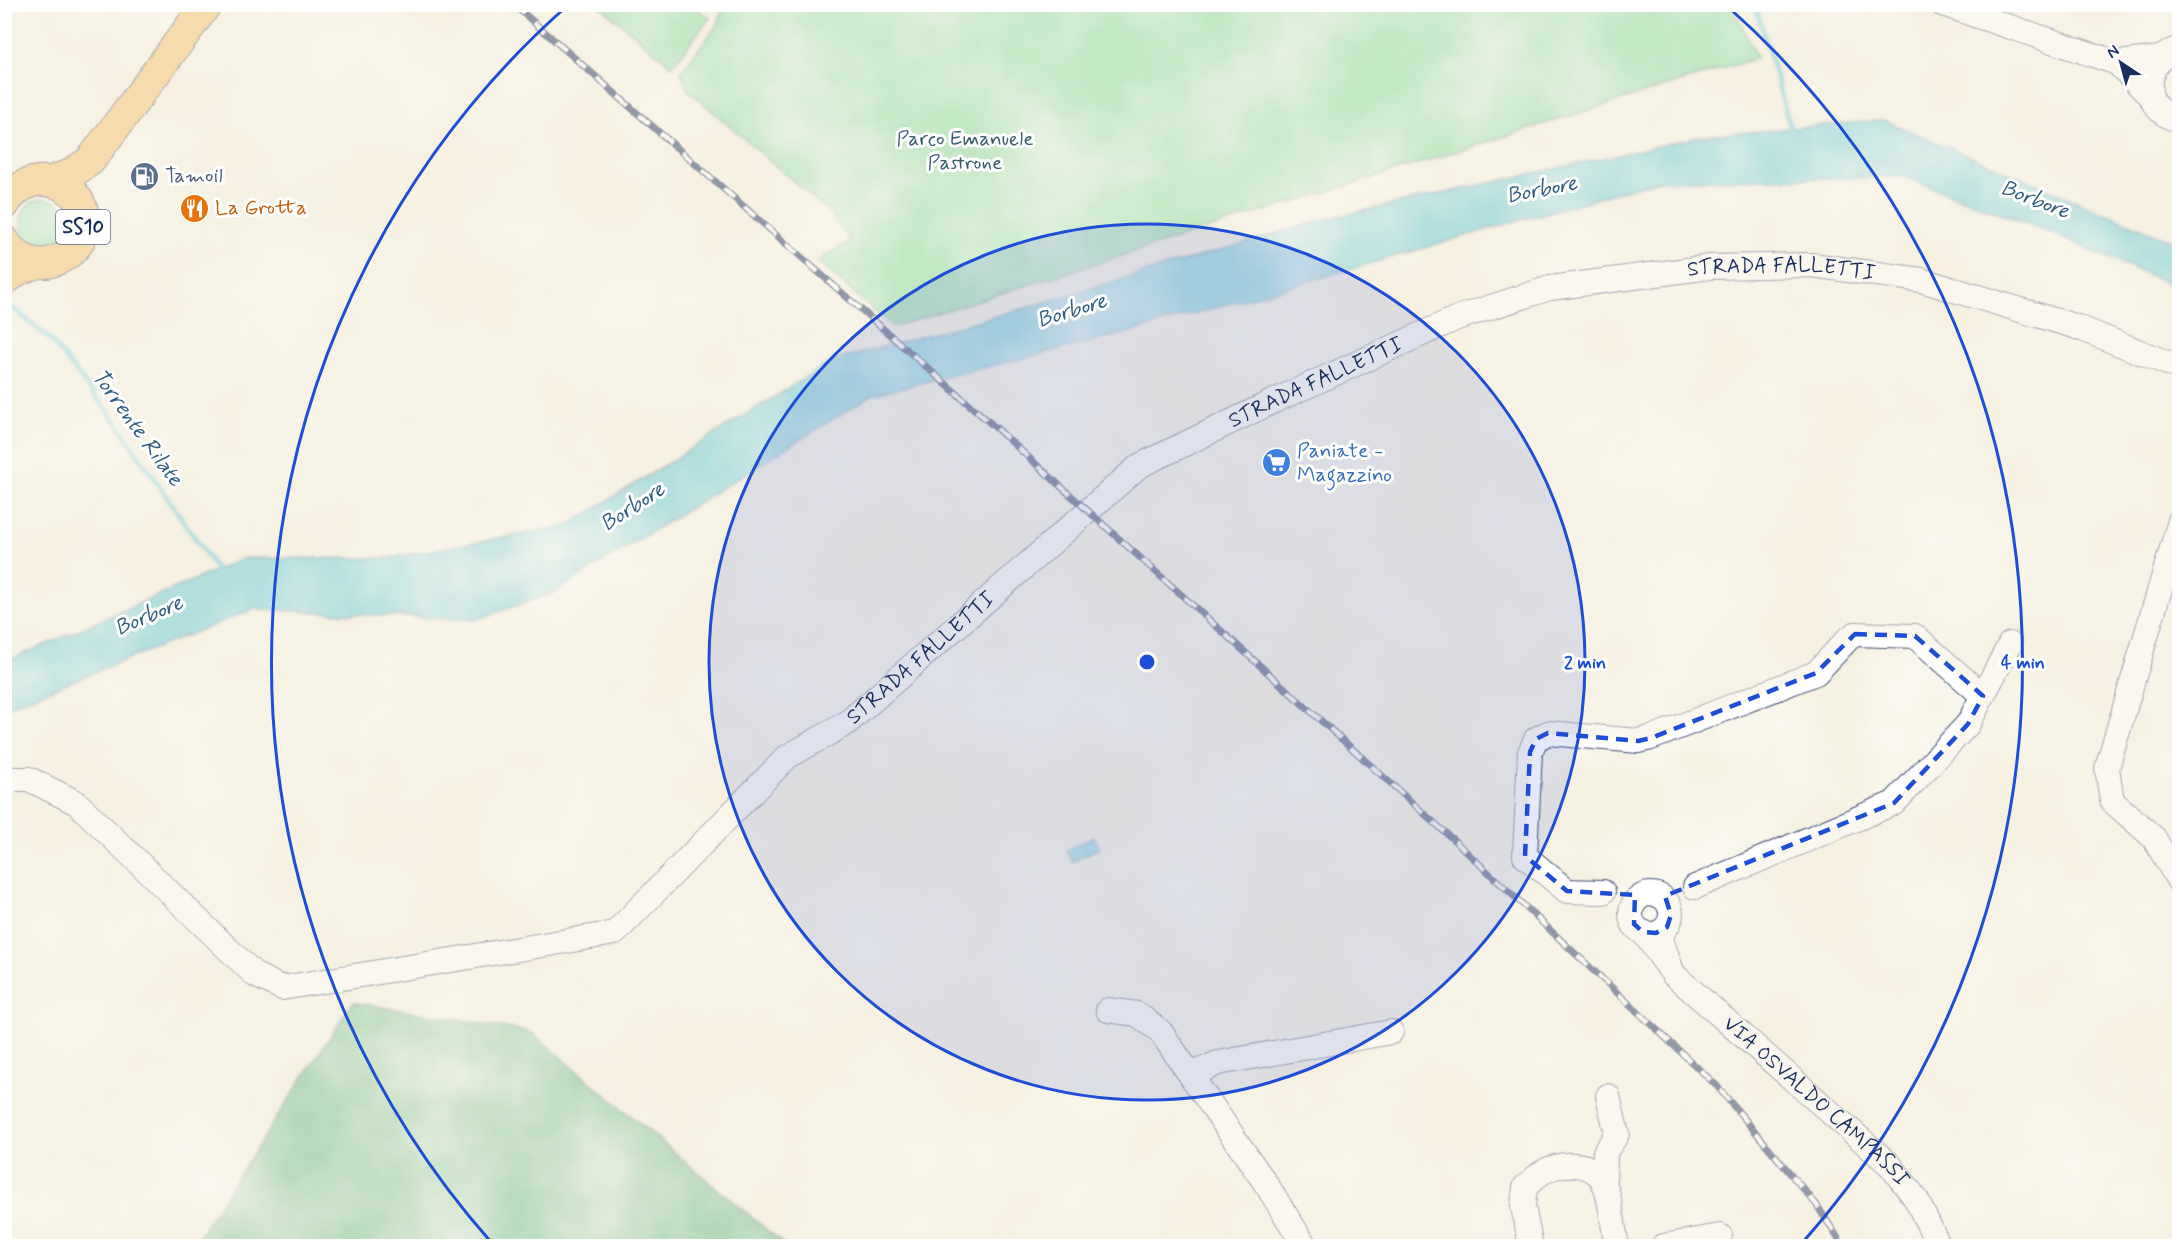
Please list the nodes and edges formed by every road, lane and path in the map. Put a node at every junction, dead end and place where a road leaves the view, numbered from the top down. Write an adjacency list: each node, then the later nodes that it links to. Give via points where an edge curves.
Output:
1 (207, 4): 7 (main road, SS10)
2 (1942, 4): 4 (street)
3 (2172, 49): 4 (street); 5 (street, via 2154,66 2150,76)
4 (2116, 63): 5 (street)
5 (2151, 97): 6 (street, via 2164,114)
6 (2180, 120)
7 (90, 160): 8 (main road, SS10); 10 (main road, SS10)
8 (51, 182): 9 (main road, SS10, via 28,183); 10 (main road, SS10, via 68,189)
9 (9, 194)
10 (79, 202): 11 (main road, SS10, via 83,232 69,254 46,264)
11 (14, 254): 12 (main road, SS10, via 18,270)
12 (4, 280)
13 (2180, 368): 17 (street, STRADA FALLETTI, via 2077,327 1921,280 1812,266 1710,267 1550,288 1457,318 1139,466 847,723 787,757 615,933 282,988 255,975 76,803 28,779)
14 (2180, 521): 18 (street, via 2107,768 2112,801 2154,838)
15 (2010, 644): 16 (street)
16 (1983, 696): 19 (street, via 1968,724 1894,803 1695,887); 19 (street, via 1915,636 1855,634 1816,673 1651,738 1638,741 1548,733 1536,739 1530,752 1526,856 1568,891 1603,892)
17 (4, 779)
18 (2180, 883)
19 (1652, 914): 30 (street, VIA OSVALDO CAMPASSI, via 1673,974 1890,1165 1917,1199)
20 (1108, 1010): 22 (street, via 1137,1014 1160,1031)
21 (1391, 1032): 22 (street, via 1218,1063)
22 (1191, 1076): 26 (street)
23 (1608, 1096): 24 (street, via 1617,1134 1605,1152)
24 (1604, 1183): 27 (street, via 1598,1173 1587,1167 1564,1164 1542,1172 1525,1187 1523,1207); 28 (street)
25 (1720, 1236): 29 (street)
26 (1305, 1246)
27 (1531, 1246)
28 (1617, 1246)
29 (1663, 1246)
30 (1939, 1246)

